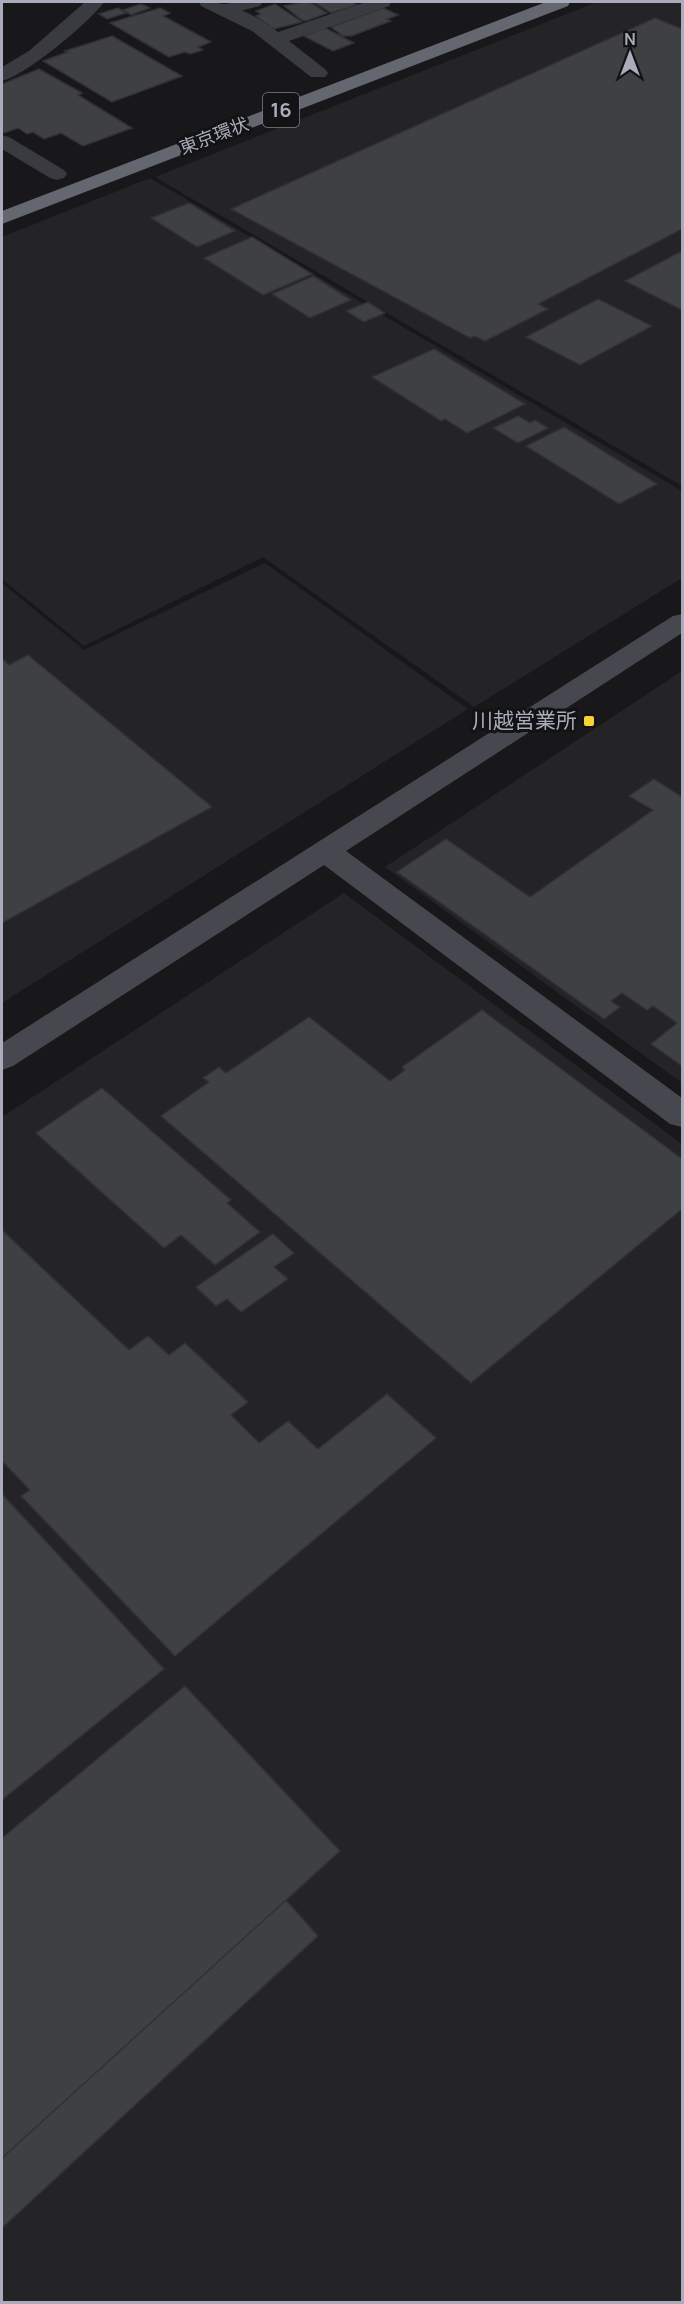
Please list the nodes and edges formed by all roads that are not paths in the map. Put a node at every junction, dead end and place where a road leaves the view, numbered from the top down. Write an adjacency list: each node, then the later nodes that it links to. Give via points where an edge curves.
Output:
1 (95, 2): 9 (street, via 36,55)
2 (254, 2): 5 (lane)
3 (382, 2): 6 (street)
4 (561, 2): 15 (highway, 東京環状 / 16)
5 (216, 6): 6 (street)
6 (278, 39): 8 (street)
7 (340, 65): 8 (highway, 16)
8 (318, 73): 10 (highway, 16)
9 (2, 75)
10 (296, 82)
11 (2, 141): 13 (street)
12 (78, 166): 13 (highway)
13 (57, 174): 14 (highway)
14 (35, 183)
15 (2, 218)
16 (682, 622): 17 (street)
17 (325, 850): 18 (street); 19 (street)
18 (2, 1058)
19 (682, 1115)

